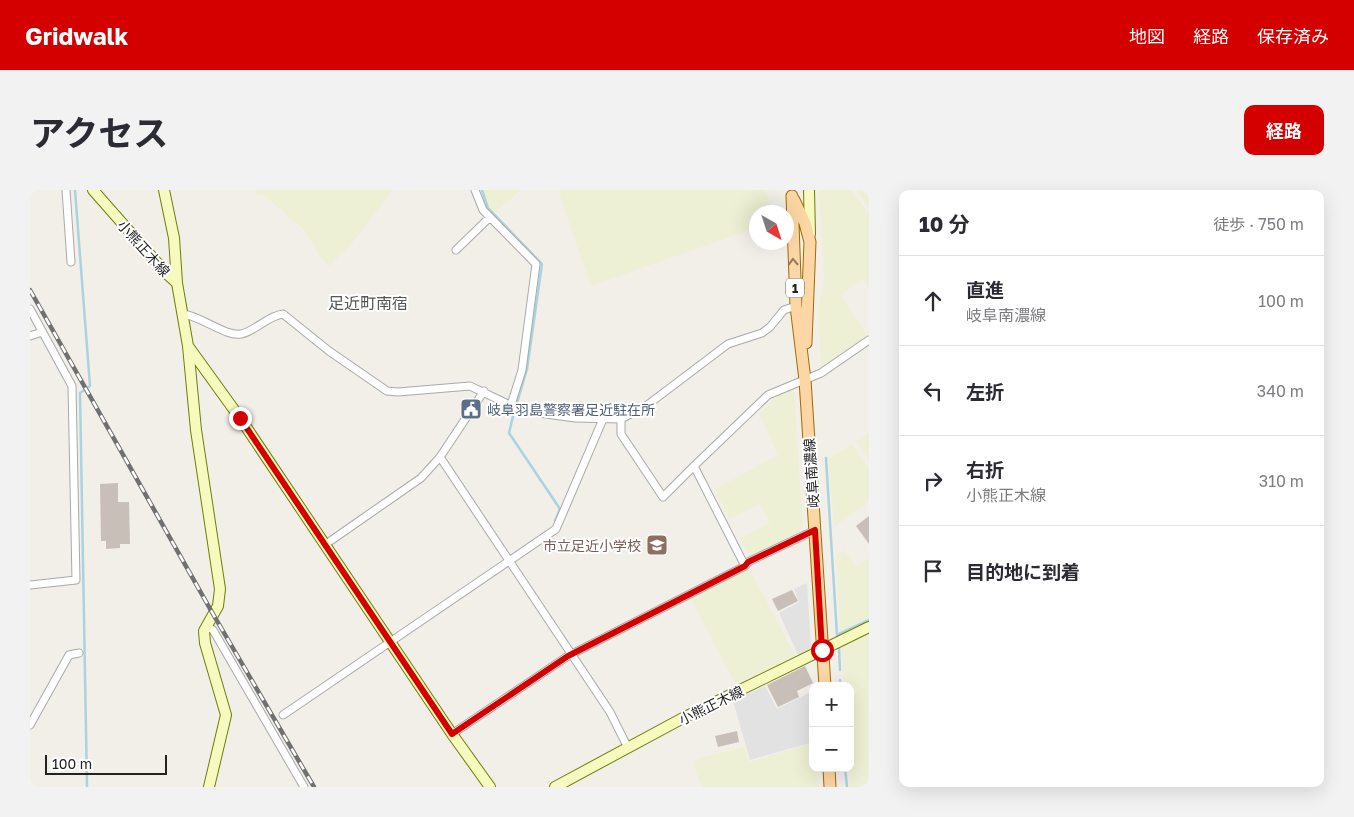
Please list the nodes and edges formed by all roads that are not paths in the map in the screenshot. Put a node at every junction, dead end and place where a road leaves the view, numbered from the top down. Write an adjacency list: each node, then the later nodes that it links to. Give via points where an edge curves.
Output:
1 (66, 190): 10 (street)
2 (94, 190): 11 (main road, 小熊正木線)
3 (164, 190): 11 (main road, via 174,238)
4 (475, 190): 7 (street, via 482,210)
5 (809, 190): 8 (main road)
6 (791, 192): 8 (main road, 岐阜南濃線 / 1); 12 (main road, 岐阜南濃線 / 1, one-way to 6)
7 (489, 218): 9 (street); 21 (street, via 536,264 522,370)
8 (810, 242): 19 (main road, 岐阜南濃線 / 1)
9 (456, 250)
10 (71, 262)
11 (177, 282): 14 (main road, 小熊正木線)
12 (796, 306): 19 (main road, 岐阜南濃線 / 1); 23 (street, via 784,310 762,333 728,344 646,406)
13 (30, 309): 15 (street)
14 (182, 314): 18 (main road, 小熊正木線); 20 (street, via 196,316 230,334 242,334 283,314 388,391 470,386)
15 (42, 332): 16 (street); 30 (street, via 72,386 76,580)
16 (30, 336)
17 (869, 340): 19 (street)
18 (188, 346): 27 (main road, 小熊正木線); 31 (main road, via 196,430 220,589 218,606)
19 (805, 380): 25 (street, via 768,395); 26 (main road, 岐阜南濃線 / 1)
20 (484, 391): 21 (street); 24 (street)
21 (511, 406): 22 (street, via 557,416)
22 (603, 419): 23 (street); 28 (street, via 556,529)
23 (621, 419): 25 (street, via 621,434 663,497)
24 (440, 457): 27 (street, via 421,478); 28 (street)
25 (694, 466): 29 (street)
26 (815, 530): 29 (street); 34 (main road, 岐阜南濃線 / 1)
27 (326, 544): 33 (main road, 小熊正木線)
28 (510, 562): 33 (street); 36 (street)
29 (745, 566): 36 (street)
30 (30, 585)
31 (206, 626): 43 (main road, via 205,643 226,715); 44 (street, via 213,630)
32 (869, 627): 34 (main road, 小熊正木線)
33 (391, 642): 38 (street); 40 (main road, 小熊正木線)
34 (822, 650): 37 (main road, 岐阜南濃線 / 1); 41 (main road, 小熊正木線)
35 (79, 653): 39 (street, via 69,655)
36 (572, 654): 40 (street); 41 (street, via 610,712)
37 (824, 682)
38 (283, 715)
39 (30, 726)
40 (452, 734): 45 (main road, 小熊正木線)
41 (628, 748): 46 (main road, 小熊正木線)
42 (829, 772): 47 (main road)
43 (209, 787)
44 (304, 787)
45 (490, 787)
46 (555, 787)
47 (830, 787)

